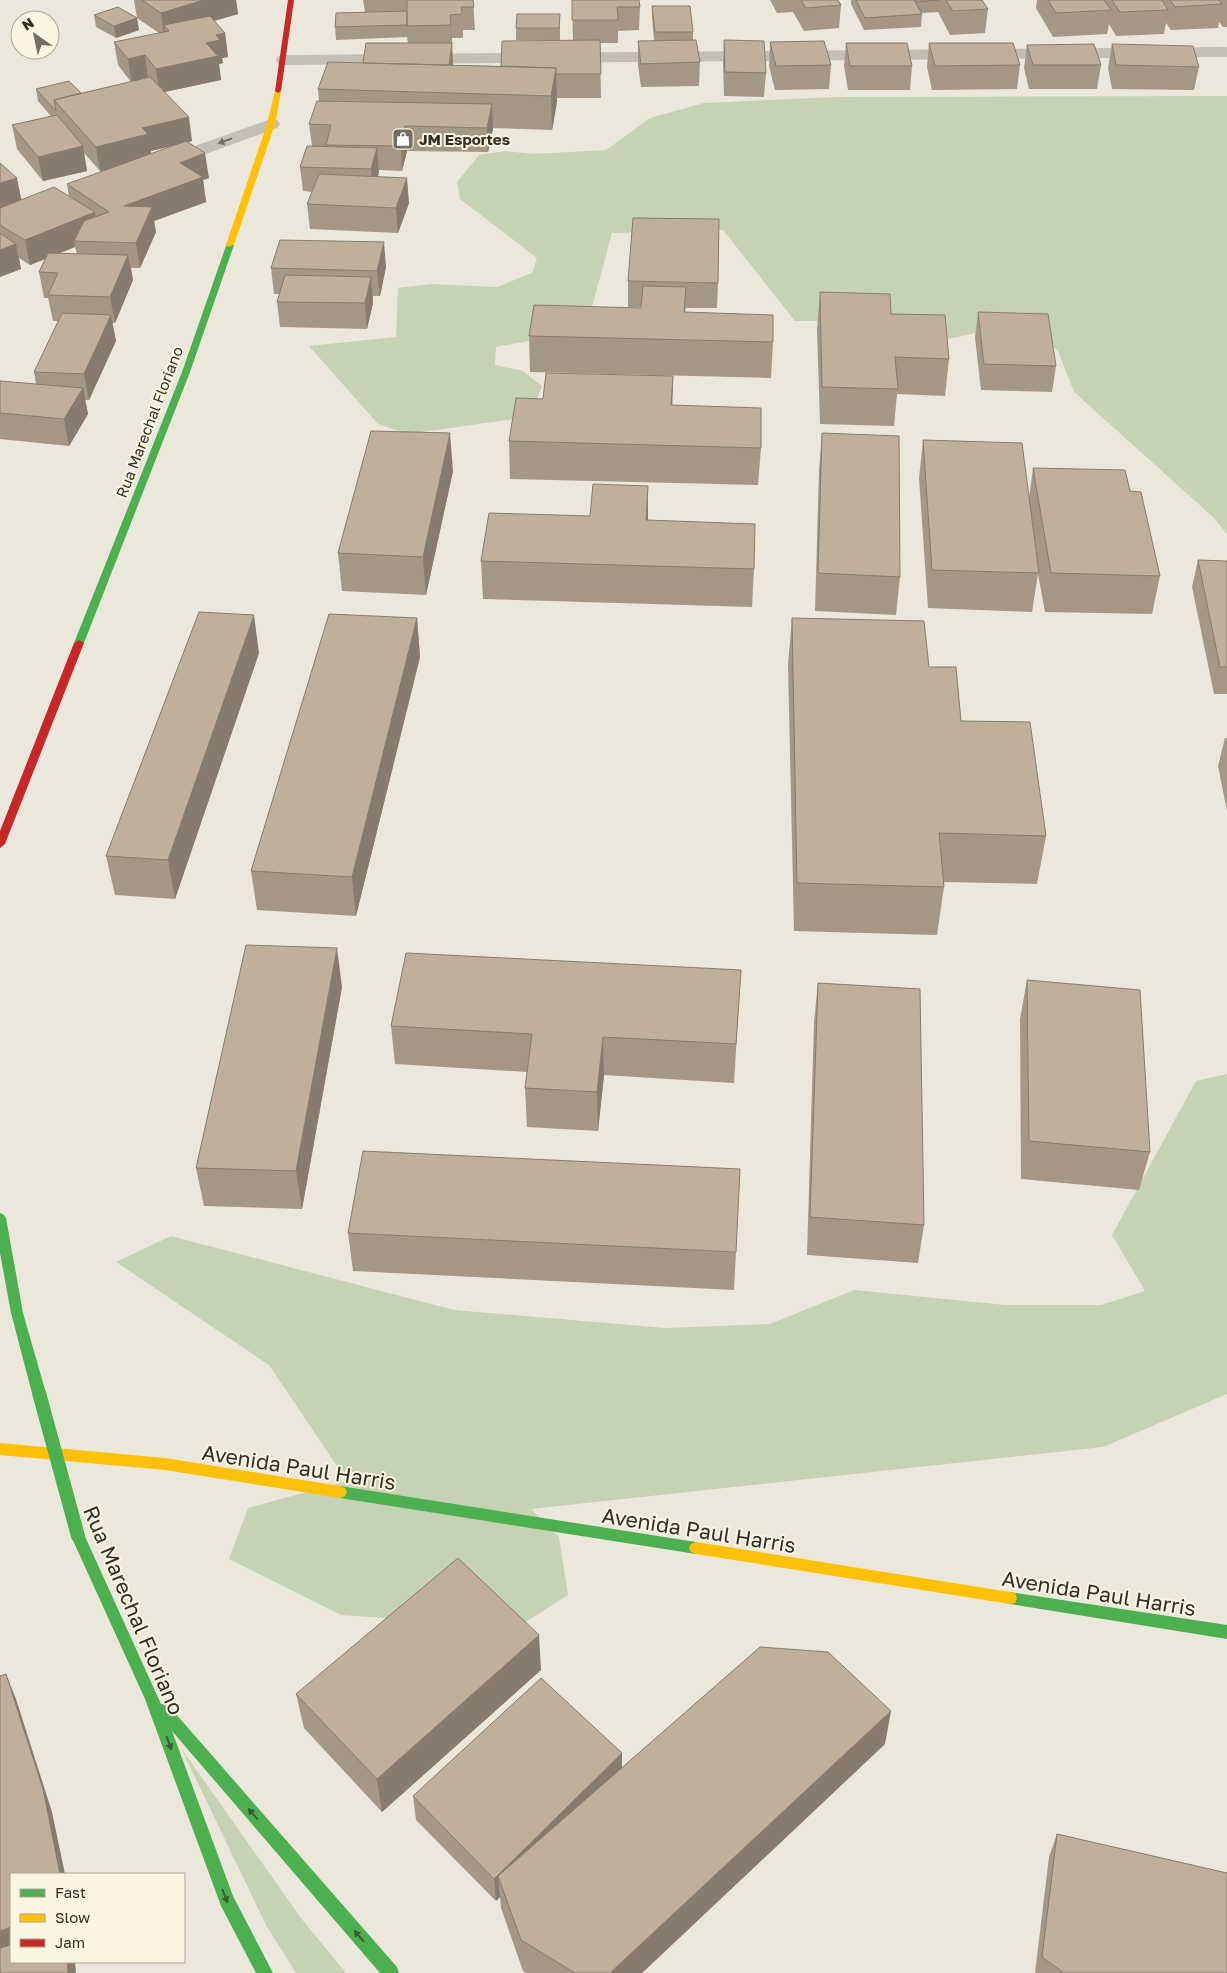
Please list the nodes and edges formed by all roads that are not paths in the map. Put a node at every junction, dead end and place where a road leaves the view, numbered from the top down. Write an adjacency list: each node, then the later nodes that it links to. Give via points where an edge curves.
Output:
1 (291, 0): 3 (main road, Rua Marechal Floriano)
2 (1227, 52): 3 (street)
3 (284, 60): 4 (main road, Rua Marechal Floriano)
4 (271, 124): 5 (street, one-way to 5); 6 (main road, Rua Marechal Floriano, via 186,372)
5 (149, 168)
6 (0, 844)
7 (0, 1218): 10 (main road, Rua Marechal Floriano, bridge, via 17,1313 78,1536)
8 (0, 1449): 9 (main road, Avenida Paul Harris, via 165,1464)
9 (1227, 1632)
10 (152, 1698): 11 (main road, Rua Marechal Floriano, one-way to 11, via 227,1900); 12 (main road, one-way to 10)
11 (265, 1973)
12 (391, 1973)

